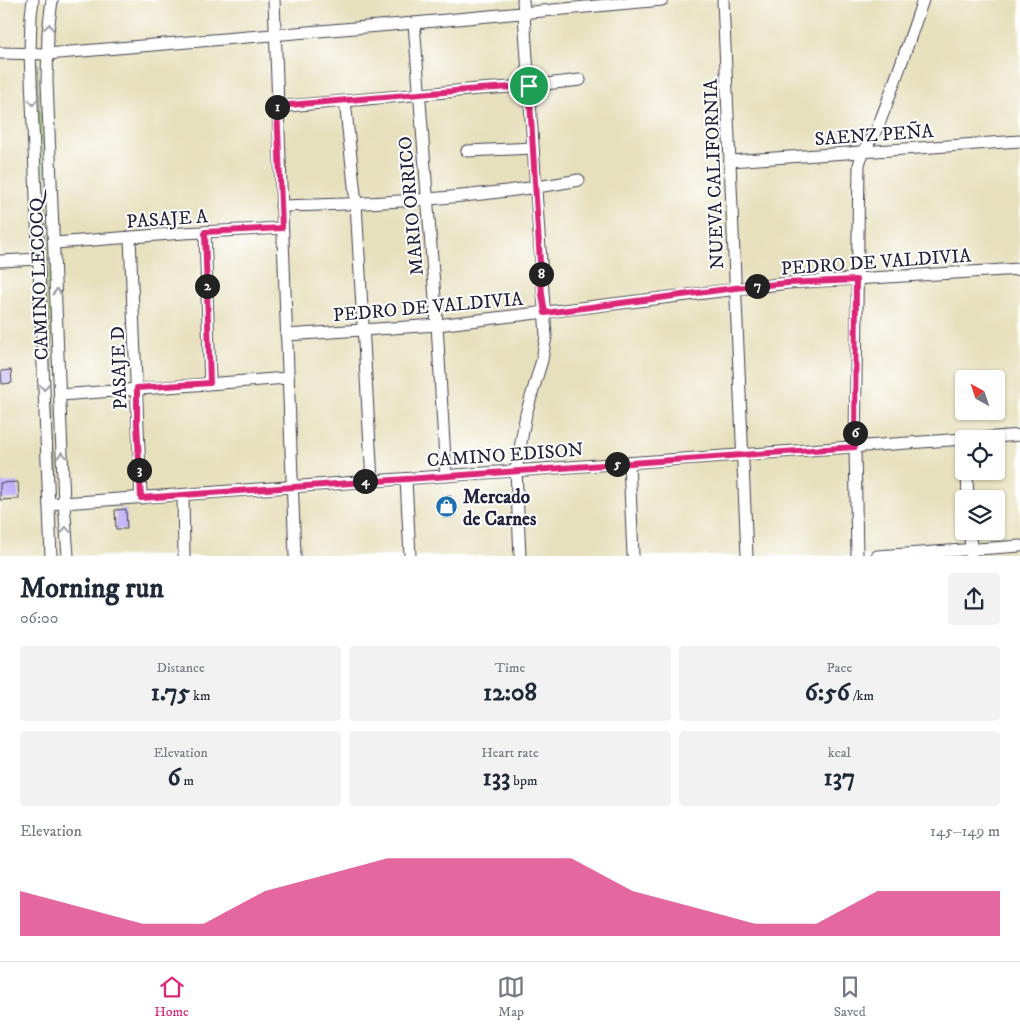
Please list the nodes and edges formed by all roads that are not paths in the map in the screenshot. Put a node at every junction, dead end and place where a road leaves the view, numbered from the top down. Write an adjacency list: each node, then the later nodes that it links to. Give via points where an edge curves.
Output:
1 (33, 0): 12 (street, CAMINO LECOCQ)
2 (52, 0): 13 (street, CAMINO LECOCQ, one-way to 2)
3 (274, 0): 10 (street)
4 (523, 0): 8 (street)
5 (662, 0): 8 (street)
6 (722, 0): 23 (street, NUEVA CALIFORNIA)
7 (923, 0): 22 (street, via 878,126)
8 (524, 13): 9 (street); 15 (street)
9 (414, 23): 10 (street); 16 (street, MARIO ORRICO)
10 (276, 35): 13 (street); 18 (street)
11 (0, 53): 12 (street)
12 (30, 54): 13 (street); 33 (street, CAMINO LECOCQ, one-way to 33)
13 (47, 54): 32 (street, CAMINO LECOCQ)
14 (580, 80): 15 (street)
15 (529, 86): 16 (street); 20 (street)
16 (418, 94): 17 (street); 26 (street, MARIO ORRICO)
17 (345, 101): 18 (street); 27 (street)
18 (277, 106): 28 (street)
19 (1020, 141): 22 (street, SAENZ PEÑA)
20 (533, 148): 21 (street); 25 (street)
21 (467, 151)
22 (863, 153): 23 (street, SAENZ PEÑA); 36 (street, via 859,165)
23 (730, 161): 37 (street, NUEVA CALIFORNIA)
24 (580, 180): 25 (street)
25 (535, 188): 26 (street); 38 (street)
26 (427, 199): 27 (street); 39 (street, MARIO ORRICO)
27 (356, 204): 28 (street); 40 (street)
28 (281, 206): 29 (street)
29 (282, 228): 30 (street, PASAJE A); 41 (street)
30 (205, 232): 31 (street, PASAJE A); 43 (street)
31 (130, 238): 32 (street, PASAJE A); 44 (street, PASAJE D)
32 (55, 243): 45 (street, CAMINO LECOCQ, one-way to 32)
33 (40, 259): 34 (street); 60 (street, CAMINO LECOCQ, one-way to 60)
34 (0, 261)
35 (1020, 269): 36 (street, PEDRO DE VALDIVIA)
36 (856, 280): 37 (street, PEDRO DE VALDIVIA); 49 (street)
37 (735, 288): 38 (street, PEDRO DE VALDIVIA); 50 (street, NUEVA CALIFORNIA)
38 (545, 313): 39 (street, PEDRO DE VALDIVIA); 52 (street, via 542,360 526,414)
39 (437, 325): 40 (street, PEDRO DE VALDIVIA); 53 (street, MARIO ORRICO)
40 (364, 329): 41 (street, PEDRO DE VALDIVIA); 55 (street)
41 (286, 335): 42 (street)
42 (288, 378): 43 (street); 56 (street)
43 (210, 383): 44 (street)
44 (137, 388): 45 (street); 58 (street, PASAJE D)
45 (60, 395): 59 (street, CAMINO LECOCQ, one-way to 45)
46 (1020, 435): 47 (street)
47 (1005, 436)
48 (955, 440): 49 (street, CAMINO EDISON)
49 (855, 447): 50 (street, CAMINO EDISON); 72 (street)
50 (742, 455): 51 (street, CAMINO EDISON); 71 (street, NUEVA CALIFORNIA)
51 (628, 463): 52 (street, CAMINO EDISON); 70 (street)
52 (516, 471): 53 (street, CAMINO EDISON); 69 (street)
53 (446, 476): 54 (street, CAMINO EDISON)
54 (406, 479): 55 (street, CAMINO EDISON); 68 (street)
55 (372, 481): 56 (street, CAMINO EDISON)
56 (291, 487): 57 (street, CAMINO EDISON); 67 (street)
57 (183, 495): 58 (street, CAMINO EDISON); 66 (street)
58 (141, 498): 59 (street, CAMINO EDISON)
59 (64, 503): 60 (street, CAMINO EDISON); 65 (street, CAMINO LECOCQ, one-way to 59)
60 (49, 504): 64 (street, CAMINO LECOCQ)
61 (970, 540): 63 (street)
62 (1020, 546): 63 (street)
63 (971, 553): 73 (street)
64 (51, 556)
65 (68, 556)
66 (184, 556)
67 (295, 556)
68 (410, 556)
69 (520, 556)
70 (633, 556)
71 (747, 556)
72 (857, 556)
73 (877, 556)

